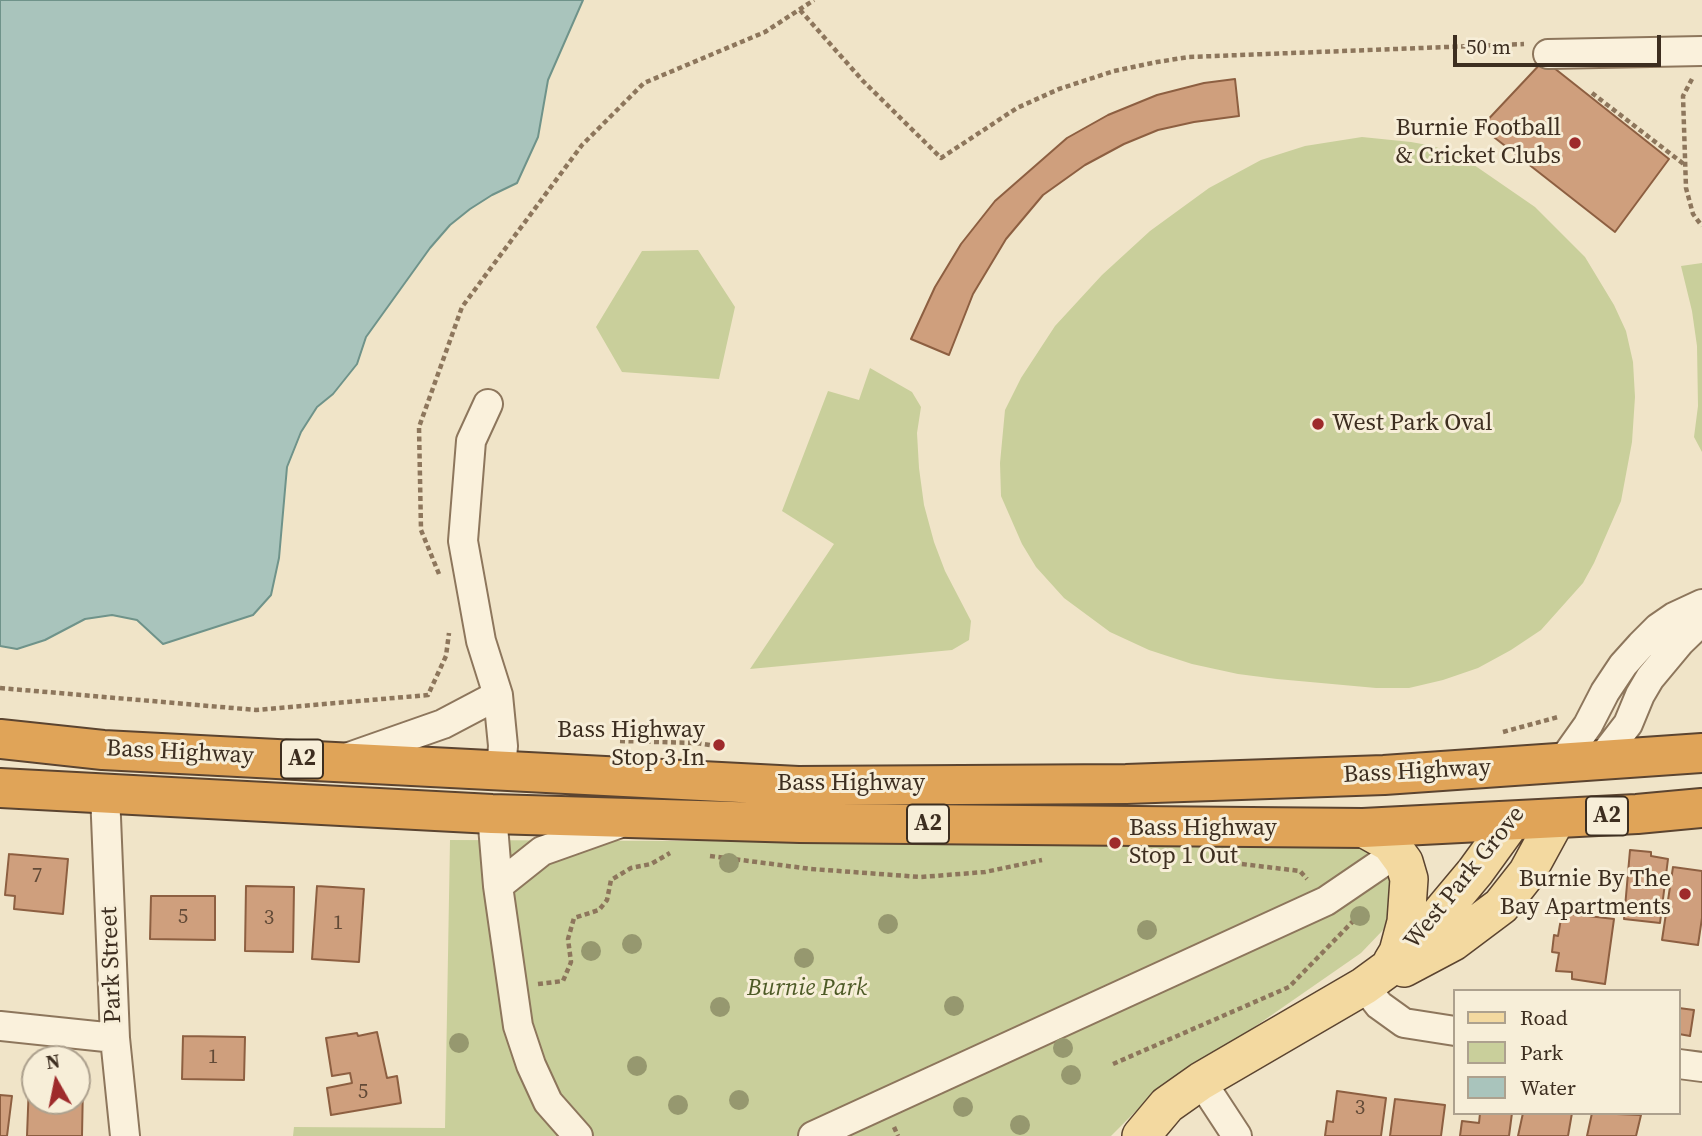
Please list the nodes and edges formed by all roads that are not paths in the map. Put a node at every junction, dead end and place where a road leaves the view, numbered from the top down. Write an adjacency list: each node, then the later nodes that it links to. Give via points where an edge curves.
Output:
1 (1537, 49): 2 (street)
2 (1699, 51)
3 (488, 404): 6 (street, via 471,441 463,541 481,640)
4 (1702, 604): 12 (street, via 1666,622 1623,665)
5 (1702, 621): 10 (street, via 1657,669 1628,724)
6 (498, 695): 11 (street, via 443,724); 13 (street)
7 (0, 739): 8 (highway, Bass Highway / A2)
8 (103, 750): 11 (highway, Bass Highway / A2); 15 (highway)
9 (1702, 753): 10 (highway, Bass Highway / A2)
10 (1601, 759): 12 (highway, Bass Highway / A2); 19 (highway)
11 (340, 761): 13 (highway, Bass Highway / A2)
12 (1561, 763): 13 (highway, Bass Highway / A2, via 1126,784 812,786); 20 (highway, West Park Grove)
13 (501, 770): 17 (highway)
14 (0, 788): 15 (highway, Bass Highway / A2)
15 (105, 793): 17 (highway, Bass Highway / A2); 27 (street, Park Street)
16 (1702, 808): 19 (highway, Bass Highway / A2)
17 (492, 814): 18 (highway, Bass Highway / A2); 23 (street)
18 (636, 818): 21 (highway, Bass Highway / A2); 23 (street, via 542,851)
19 (1557, 818): 20 (highway, Bass Highway / A2); 24 (main road, West Park Grove, via 1527,873 1501,906 1453,942)
20 (1511, 821): 21 (highway, Bass Highway / A2); 24 (main road, West Park Grove, via 1436,919)
21 (1363, 828): 22 (main road)
22 (1398, 852): 24 (main road, via 1409,879 1408,901 1401,940); 33 (street, via 1326,901)
23 (498, 886): 32 (street, via 519,1026 531,1065 548,1102)
24 (1377, 976): 26 (street, via 1379,1004 1404,1023); 30 (main road, West Park Grove)
25 (0, 1026): 27 (street)
26 (1454, 1031)
27 (115, 1038): 31 (street, Park Street)
28 (1681, 1064): 29 (street)
29 (1702, 1066)
30 (1201, 1081): 34 (main road, West Park Grove, via 1167,1105); 35 (street)
31 (125, 1136)
32 (578, 1136)
33 (814, 1136)
34 (1141, 1136)
35 (1237, 1136)

